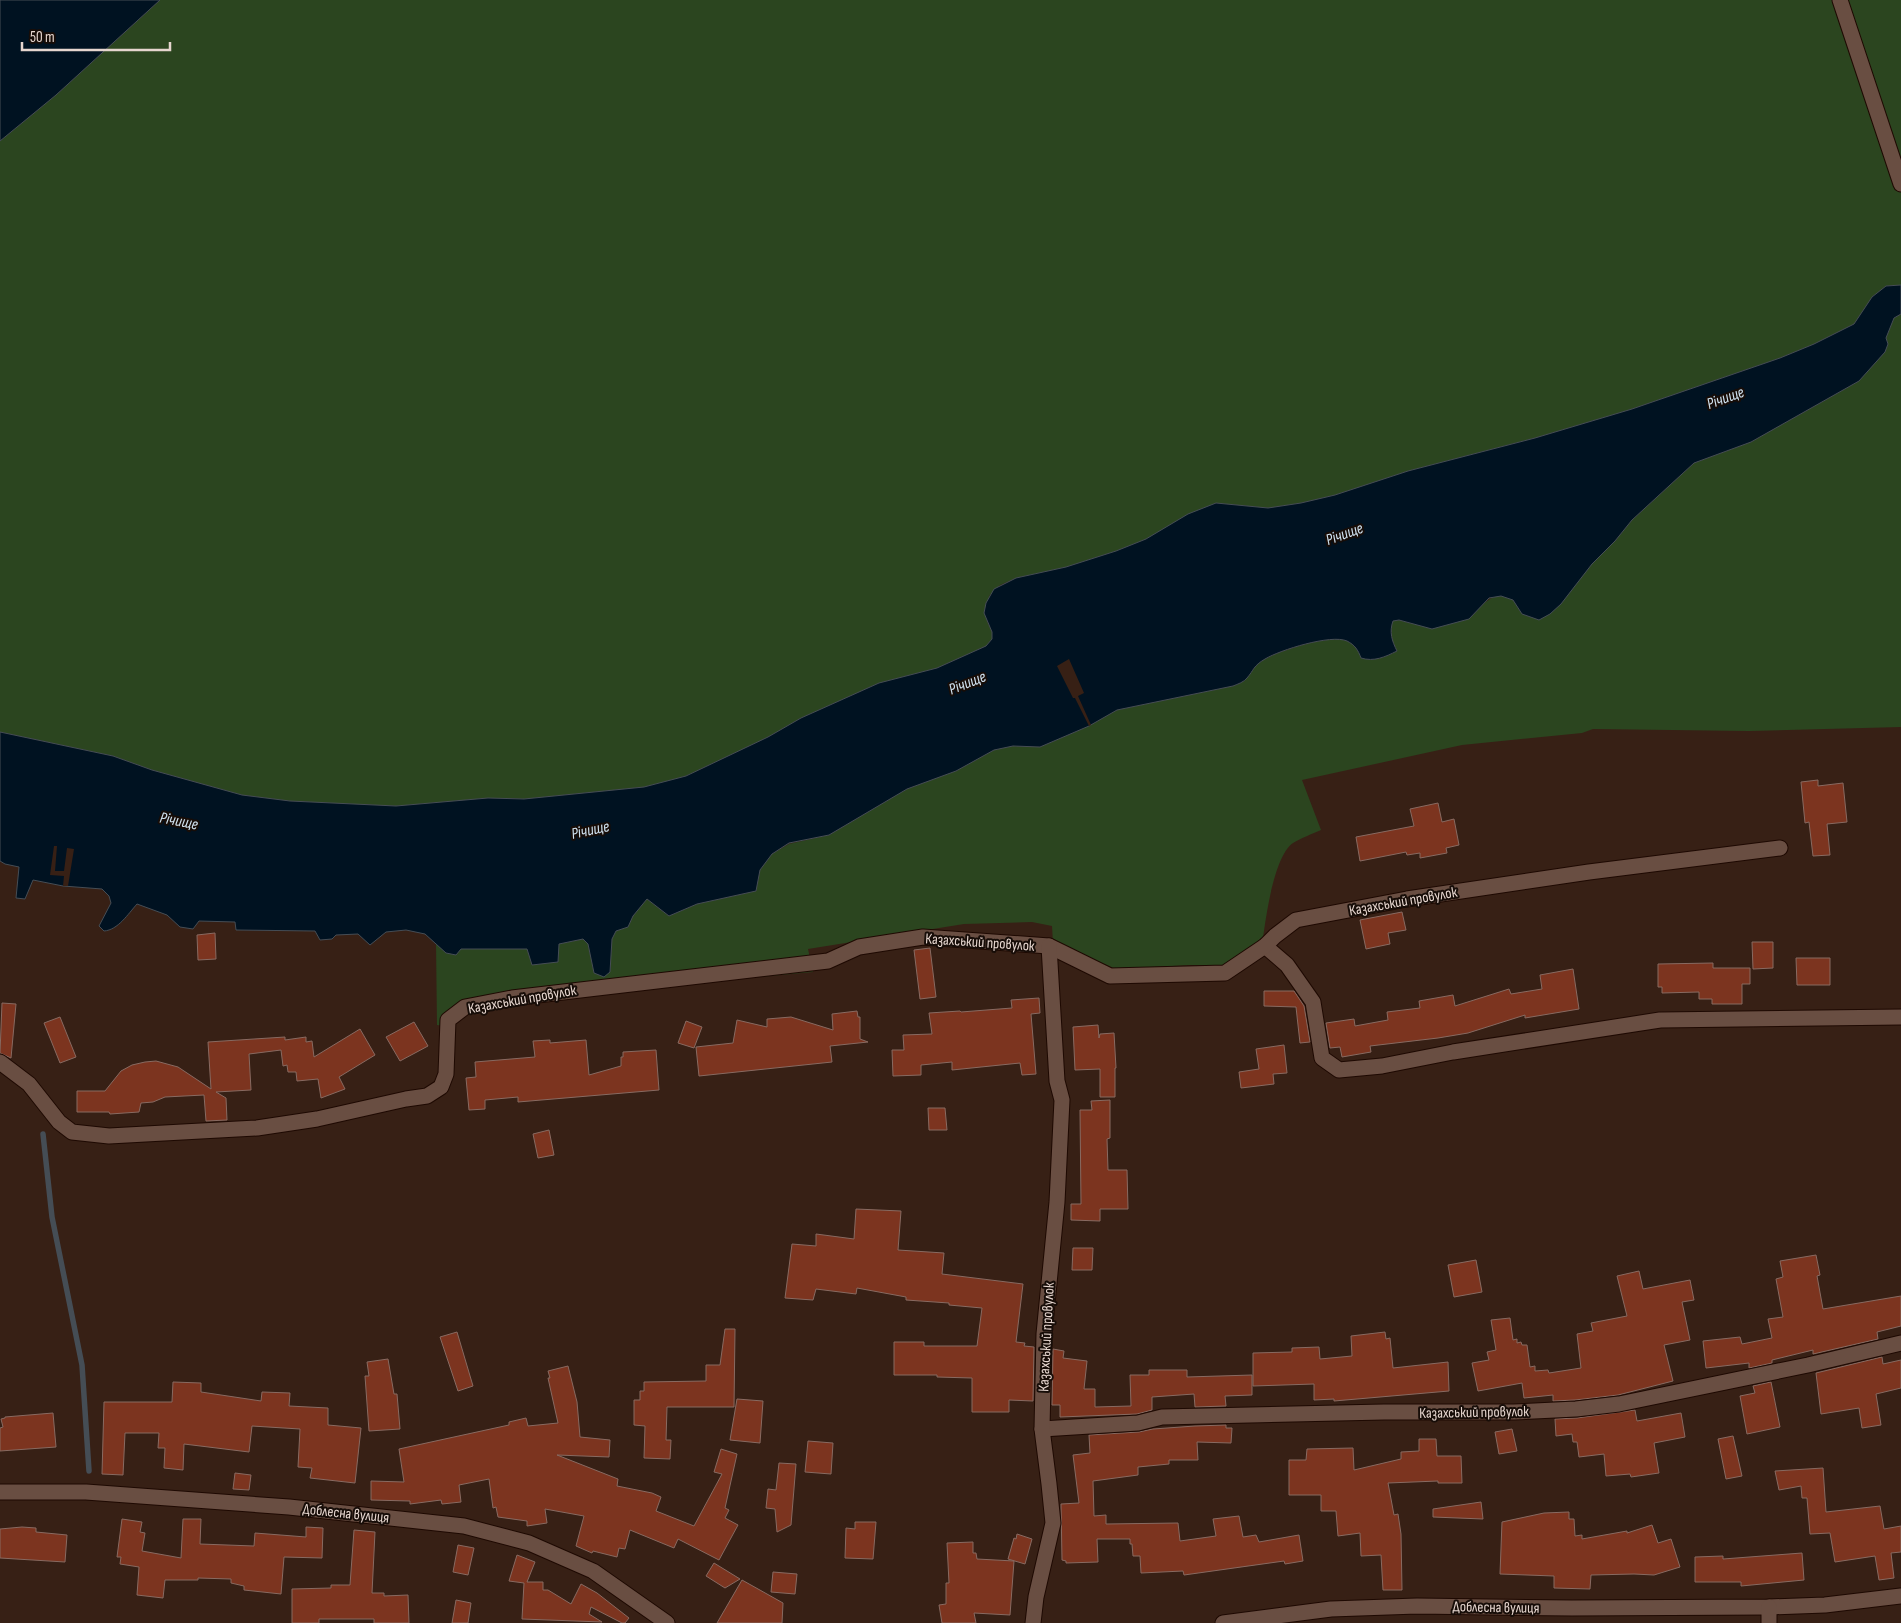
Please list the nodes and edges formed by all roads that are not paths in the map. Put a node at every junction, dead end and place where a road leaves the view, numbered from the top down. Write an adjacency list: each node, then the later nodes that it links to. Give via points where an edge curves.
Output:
1 (1840, 0): 2 (street)
2 (1901, 184)
3 (1780, 848): 5 (street, Казахський провулок, via 1406,899 1296,920)
4 (1049, 946): 5 (street, Казахський провулок, via 1110,976 1226,973); 7 (street, Казахський провулок, via 923,937 859,946 828,961 562,992 465,1007 448,1020 446,1074 441,1087 427,1096 257,1128 109,1136 72,1132 59,1122 29,1084); 9 (street, Казахський провулок, via 1057,1081 1062,1100 1057,1202 1044,1334)
5 (1265, 946): 6 (street, via 1287,965 1313,1002 1322,1058 1339,1070 1382,1066 1660,1020)
6 (1901, 1016)
7 (0, 1062)
8 (1901, 1343): 9 (street, Казахський провулок, via 1808,1366 1619,1404 1576,1409 1162,1416 1138,1423)
9 (1042, 1429): 14 (street, Казахський провулок, via 1052,1523)
10 (0, 1492): 13 (street, Доблесна вулиця, via 86,1492 279,1506 464,1526 529,1542 593,1571)
11 (1901, 1596): 12 (street, Доблесна вулиця, via 1825,1605)
12 (1769, 1607): 15 (street, Доблесна вулиця, via 1331,1608); 16 (street)
13 (667, 1623)
14 (1033, 1623)
15 (1223, 1623)
16 (1768, 1623)

